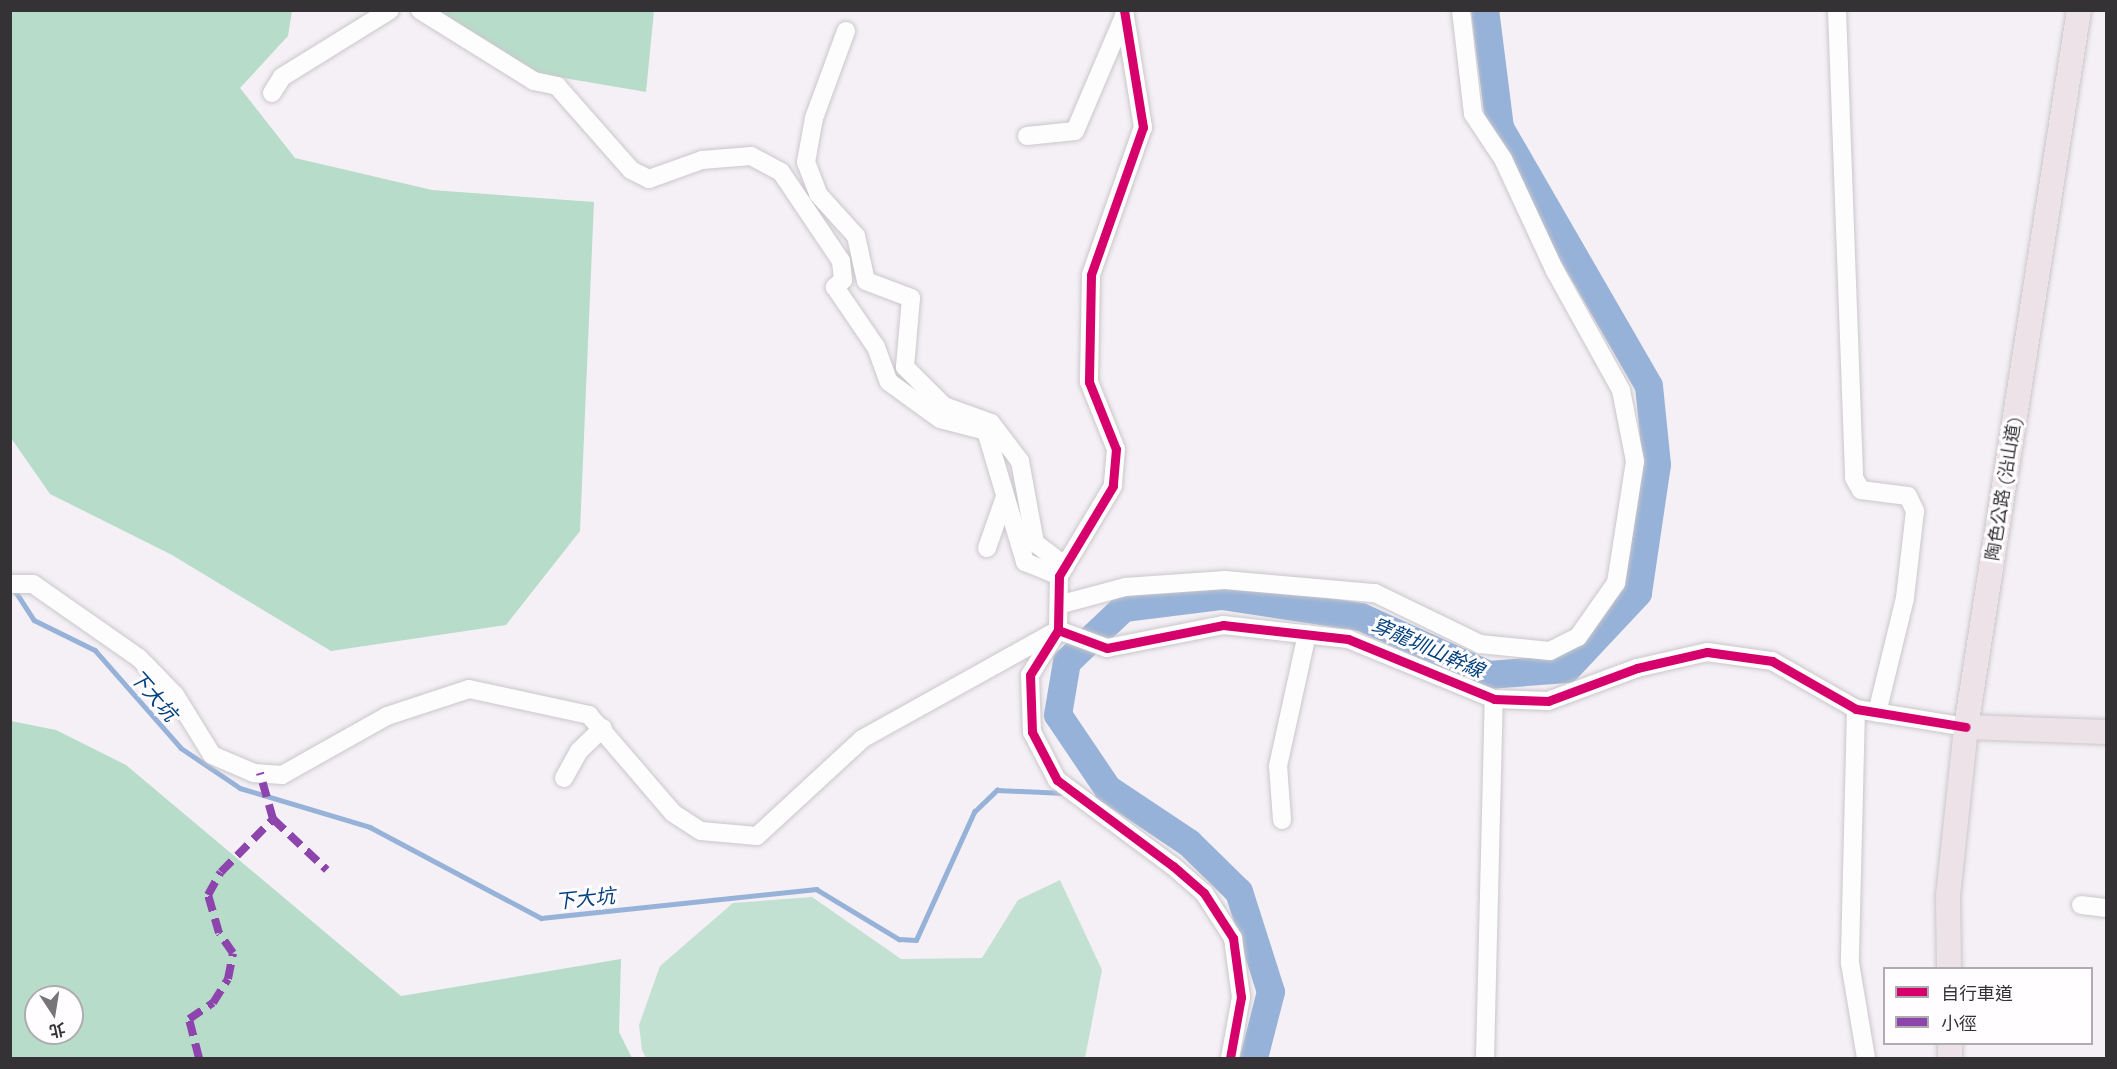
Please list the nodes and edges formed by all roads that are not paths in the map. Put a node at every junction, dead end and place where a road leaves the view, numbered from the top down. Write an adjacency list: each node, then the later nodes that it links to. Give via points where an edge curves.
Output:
1 (390, 10): 8 (street, via 282,77)
2 (420, 10): 10 (street, via 534,81 557,86 631,170 650,179 702,160 751,156 781,172 841,261 843,280 836,287 876,347 889,382 940,419 986,431)
3 (1461, 10): 14 (street, via 1473,114 1503,159 1555,271 1621,390 1635,461 1616,583 1578,637 1550,651 1480,644 1375,593 1225,580 1125,587)
4 (1838, 10): 19 (street, via 1854,478 1861,490 1908,496 1915,511 1905,598)
5 (2079, 10): 20 (main road, 陶色公路 (沿山道))
6 (1124, 12): 9 (street, via 1075,131); 12 (street, via 1143,127 1091,287 1089,382 1116,448 1113,486)
7 (846, 31): 12 (street, via 814,118 806,162 819,194 856,236 866,281 911,298 904,366 944,406 990,423 1020,461 1035,543)
8 (272, 93)
9 (1027, 136)
10 (1005, 497): 11 (street); 12 (street, via 1025,562)
11 (987, 548)
12 (1062, 571): 14 (street)
13 (10, 584): 21 (street, via 33,584 139,658 176,695 212,756 254,773 282,776 387,716 469,689 589,715)
14 (1062, 604): 15 (street)
15 (1058, 630): 16 (street, via 1107,648 1223,625); 21 (street, via 862,739 756,836 701,831 673,813); 28 (street, via 1030,675 1032,732 1057,780 1204,893 1233,938 1241,997)
16 (1307, 634): 17 (street, via 1348,639); 24 (street, via 1278,766)
17 (1494, 699): 18 (street, via 1548,701 1637,668 1707,652 1772,661); 29 (street)
18 (1856, 709): 19 (street); 30 (street, via 1850,963)
19 (1877, 712): 20 (street)
20 (1966, 727): 22 (main road); 27 (main road, 陶色公路 (沿山道), via 1948,896)
21 (603, 728): 23 (street, via 579,751)
22 (2106, 732)
23 (564, 778)
24 (1282, 820)
25 (2080, 905): 26 (street)
26 (2106, 908)
27 (1949, 967)
28 (1230, 1059)
29 (1485, 1059)
30 (1866, 1059)

